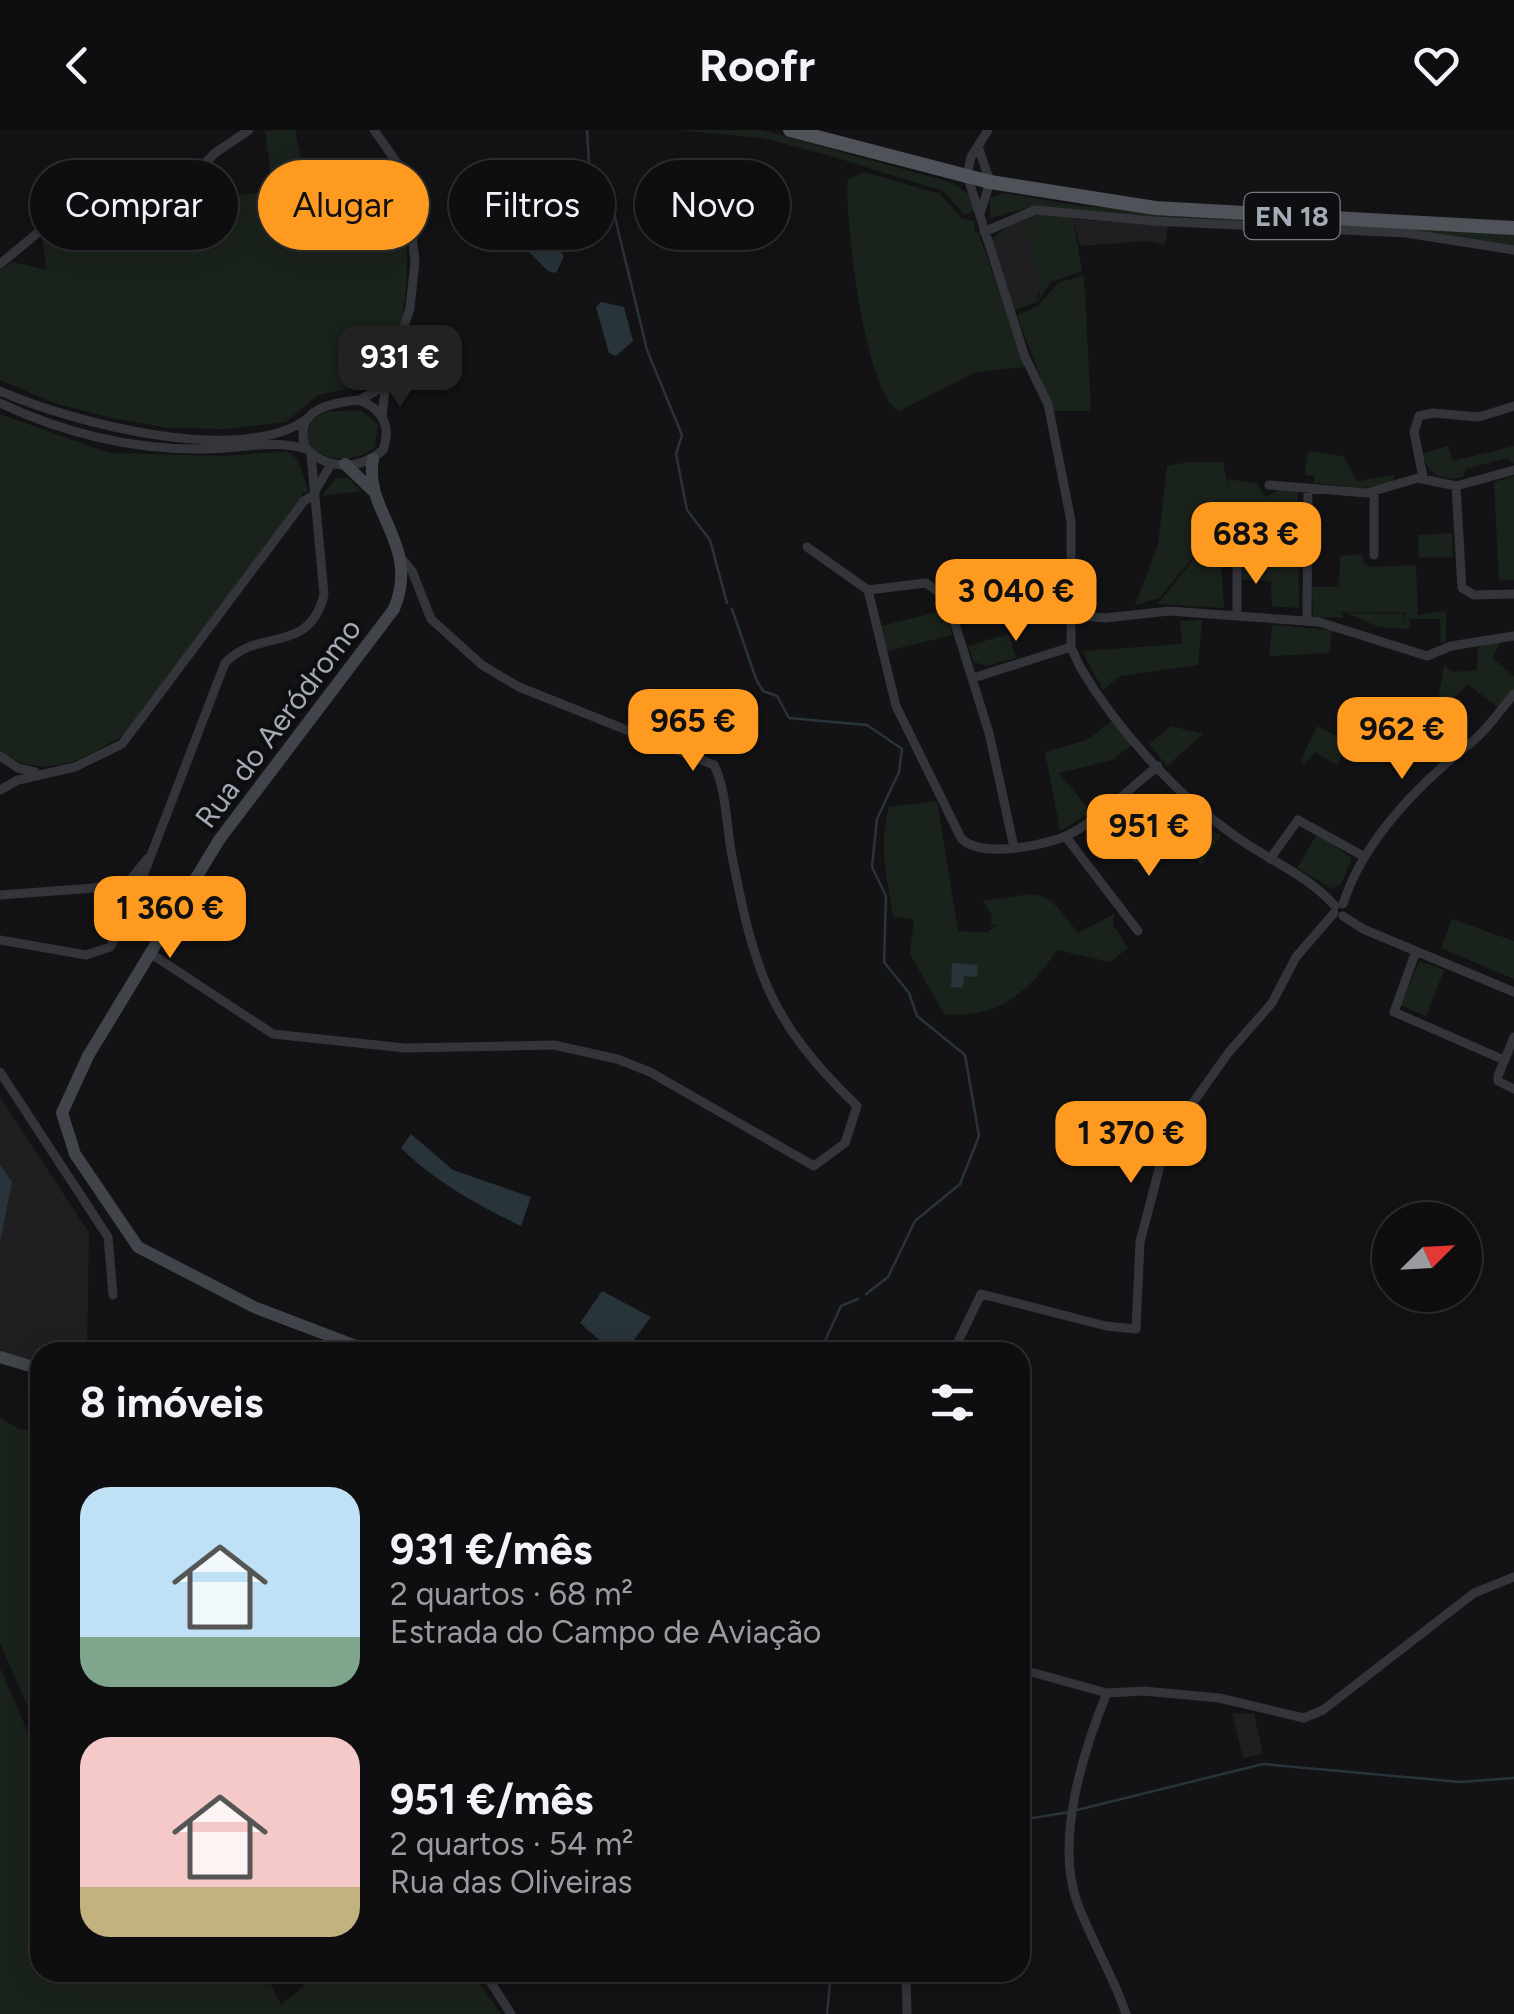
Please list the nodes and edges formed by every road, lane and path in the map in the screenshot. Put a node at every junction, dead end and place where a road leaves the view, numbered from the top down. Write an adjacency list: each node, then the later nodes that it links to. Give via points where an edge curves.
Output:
1 (249, 130): 12 (street, via 215,153 165,204 57,217)
2 (374, 130): 13 (street, via 405,174 415,261 410,308)
3 (790, 130): 6 (main road, EN 18)
4 (988, 130): 5 (street)
5 (979, 148): 6 (street); 7 (street)
6 (966, 175): 7 (main road, EN 18); 8 (street)
7 (990, 182): 8 (street); 9 (main road, EN 18, via 1155,208)
8 (980, 214): 10 (street)
9 (1514, 228)
10 (984, 232): 11 (street, via 1035,210 1406,233); 38 (street, via 1024,356 1048,404 1072,521)
11 (1514, 250)
12 (0, 264)
13 (391, 367): 15 (street, via 376,390); 18 (street)
14 (0, 391): 19 (street, via 110,428 194,439 290,431)
15 (359, 400): 18 (street); 19 (street, via 329,403)
16 (0, 403): 20 (street, via 48,425 130,444 204,450 291,444)
17 (1514, 406): 25 (street, via 1479,417 1419,416 1414,432)
18 (382, 416): 21 (street, via 388,438)
19 (308, 418): 20 (street, via 301,436)
20 (309, 452): 23 (street); 29 (street)
21 (373, 459): 22 (street); 30 (main road, Rua do Aeródromo)
22 (345, 464): 23 (street); 30 (main road)
23 (330, 466): 29 (street)
24 (1514, 470): 27 (street)
25 (1422, 478): 27 (street); 31 (street)
26 (1269, 485): 28 (street)
27 (1456, 486): 37 (street, via 1462,588 1474,595)
28 (1308, 488): 31 (street); 40 (street)
29 (315, 492): 48 (street, via 122,744 74,767); 55 (street, via 324,594 318,615 305,631 240,651 225,663)
30 (374, 492): 34 (main road, Rua do Aeródromo)
31 (1374, 492): 33 (street)
32 (807, 546): 36 (street)
33 (1374, 555)
34 (400, 557): 64 (main road, Rua do Aeródromo, via 394,609 246,800); 64 (street, via 431,619 482,665 519,687 714,764 762,984 792,1036 858,1108 845,1143 814,1166 650,1072 554,1046 403,1048 273,1034)
35 (1237, 558): 39 (street)
36 (868, 590): 43 (street, via 926,583 938,588); 53 (street, via 896,706 961,838 977,850)
37 (1514, 594)
38 (1072, 614): 39 (street); 42 (street)
39 (1237, 616): 40 (street)
40 (1306, 621): 41 (street, via 1347,627 1427,656)
41 (1514, 636)
42 (1071, 646): 43 (street); 46 (street, via 1092,686)
43 (972, 678): 53 (street)
44 (1514, 694): 54 (street, via 1475,740 1439,766)
45 (0, 756): 48 (street)
46 (1158, 766): 50 (street); 51 (street)
47 (0, 773): 48 (street)
48 (18, 774): 49 (street)
49 (0, 790)
50 (1100, 812): 51 (street, via 1142,860 1156,857); 52 (street)
51 (1208, 815): 56 (street)
52 (1066, 836): 53 (street); 60 (street)
53 (1014, 847)
54 (1363, 856): 56 (street, via 1298,820); 59 (street)
55 (149, 857): 57 (street, via 130,880); 61 (street)
56 (1270, 859): 59 (street, via 1320,888)
57 (94, 888): 58 (street); 61 (street, via 116,902)
58 (0, 895)
59 (1339, 910): 63 (street); 72 (street, via 1296,957 1272,1003 1167,1140 1140,1242 1136,1329 981,1294)
60 (1138, 932)
61 (121, 933): 62 (street, via 110,947 86,955)
62 (0, 940)
63 (1416, 951): 65 (street); 67 (street, via 1394,1012)
64 (150, 953): 71 (main road, Rua do Aeródromo, via 65,1101 63,1126 75,1154 124,1231 162,1263)
65 (1514, 992)
66 (1514, 1037): 67 (street)
67 (1504, 1060): 69 (street, via 1498,1081)
68 (0, 1072): 70 (street, via 108,1237)
69 (1514, 1089)
70 (113, 1295)
71 (345, 1342)
72 (958, 1342)
73 (0, 1357): 74 (main road)
74 (30, 1366)
75 (1514, 1577): 77 (street, via 1474,1594 1315,1716 1273,1714 1219,1698)
76 (1030, 1672): 77 (street)
77 (1106, 1692): 82 (street, via 1074,1798 1072,1883)
78 (491, 1982): 80 (street)
79 (906, 1982): 81 (street)
80 (512, 2014)
81 (907, 2014)
82 (1126, 2014)

